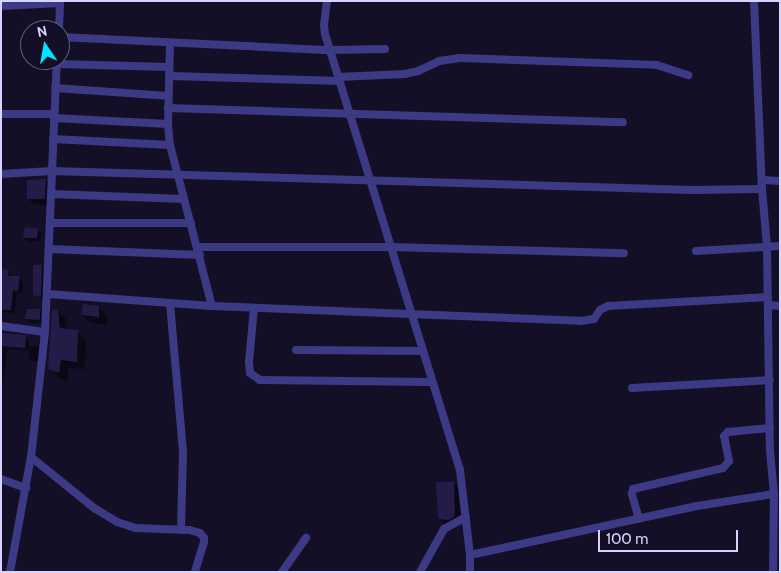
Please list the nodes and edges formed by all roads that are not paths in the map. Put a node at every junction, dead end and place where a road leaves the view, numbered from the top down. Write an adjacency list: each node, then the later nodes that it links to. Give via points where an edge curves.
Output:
1 (327, 1): 9 (street, via 324,25)
2 (754, 1): 29 (street)
3 (60, 2): 4 (street); 5 (street)
4 (1, 6)
5 (59, 20)
6 (70, 38): 7 (street)
7 (170, 43): 9 (street); 11 (street)
8 (385, 49): 9 (street)
9 (330, 50): 15 (street)
10 (70, 63): 11 (street)
11 (169, 67): 14 (street)
12 (57, 70): 16 (street)
13 (688, 75): 15 (street, via 649,64 460,58 439,61 405,74)
14 (169, 76): 15 (street); 17 (street)
15 (339, 79): 20 (street)
16 (56, 88): 17 (street); 21 (street)
17 (168, 96): 18 (street)
18 (168, 108): 20 (street); 23 (street)
19 (1, 114): 21 (street)
20 (349, 115): 22 (street); 30 (street)
21 (54, 116): 23 (street); 24 (street)
22 (624, 122)
23 (168, 124): 25 (street)
24 (53, 139): 25 (street); 26 (street)
25 (170, 145): 28 (street)
26 (52, 171): 27 (street); 28 (street); 33 (street)
27 (1, 174)
28 (178, 175): 30 (street); 34 (street)
29 (762, 180): 31 (street); 32 (street)
30 (369, 181): 32 (street); 39 (street)
31 (780, 181)
32 (762, 189): 37 (street)
33 (51, 194): 34 (street); 35 (street)
34 (184, 199): 36 (street)
35 (50, 223): 36 (street); 40 (street)
36 (191, 223): 41 (street)
37 (767, 246): 38 (street); 42 (street); 45 (street)
38 (780, 246)
39 (390, 247): 41 (street); 43 (street); 50 (street)
40 (49, 249): 41 (street); 44 (street)
41 (198, 251): 47 (street)
42 (696, 251)
43 (624, 253)
44 (48, 294): 46 (street); 52 (street)
45 (768, 301): 48 (street); 50 (street, via 608,306 600,310 594,319 581,321); 55 (street)
46 (170, 303): 47 (street); 67 (street, via 183,459)
47 (212, 306): 49 (street)
48 (780, 306)
49 (254, 308): 50 (street); 56 (street, via 249,362 250,373 260,380)
50 (411, 313): 54 (street)
51 (1, 326): 52 (street)
52 (44, 332): 61 (street)
53 (296, 350): 54 (street)
54 (423, 351): 56 (street)
55 (770, 380): 57 (street); 58 (street)
56 (431, 382): 65 (street, via 460,470)
57 (632, 388)
58 (770, 428): 59 (street); 66 (street, via 728,432 724,436 729,461 723,468 634,489 632,494)
59 (770, 451): 60 (street); 64 (street)
60 (780, 452)
61 (31, 457): 63 (street); 67 (street, via 94,508 117,522 136,528)
62 (1, 479): 63 (street)
63 (26, 488): 70 (street)
64 (774, 494): 66 (street); 75 (street)
65 (466, 517): 69 (street); 73 (street, via 444,529)
66 (639, 519): 69 (street)
67 (181, 530): 71 (street, via 195,530 204,538)
68 (306, 538): 72 (street)
69 (470, 555): 74 (street)
70 (10, 572)
71 (194, 572)
72 (282, 572)
73 (420, 572)
74 (470, 572)
75 (774, 572)

